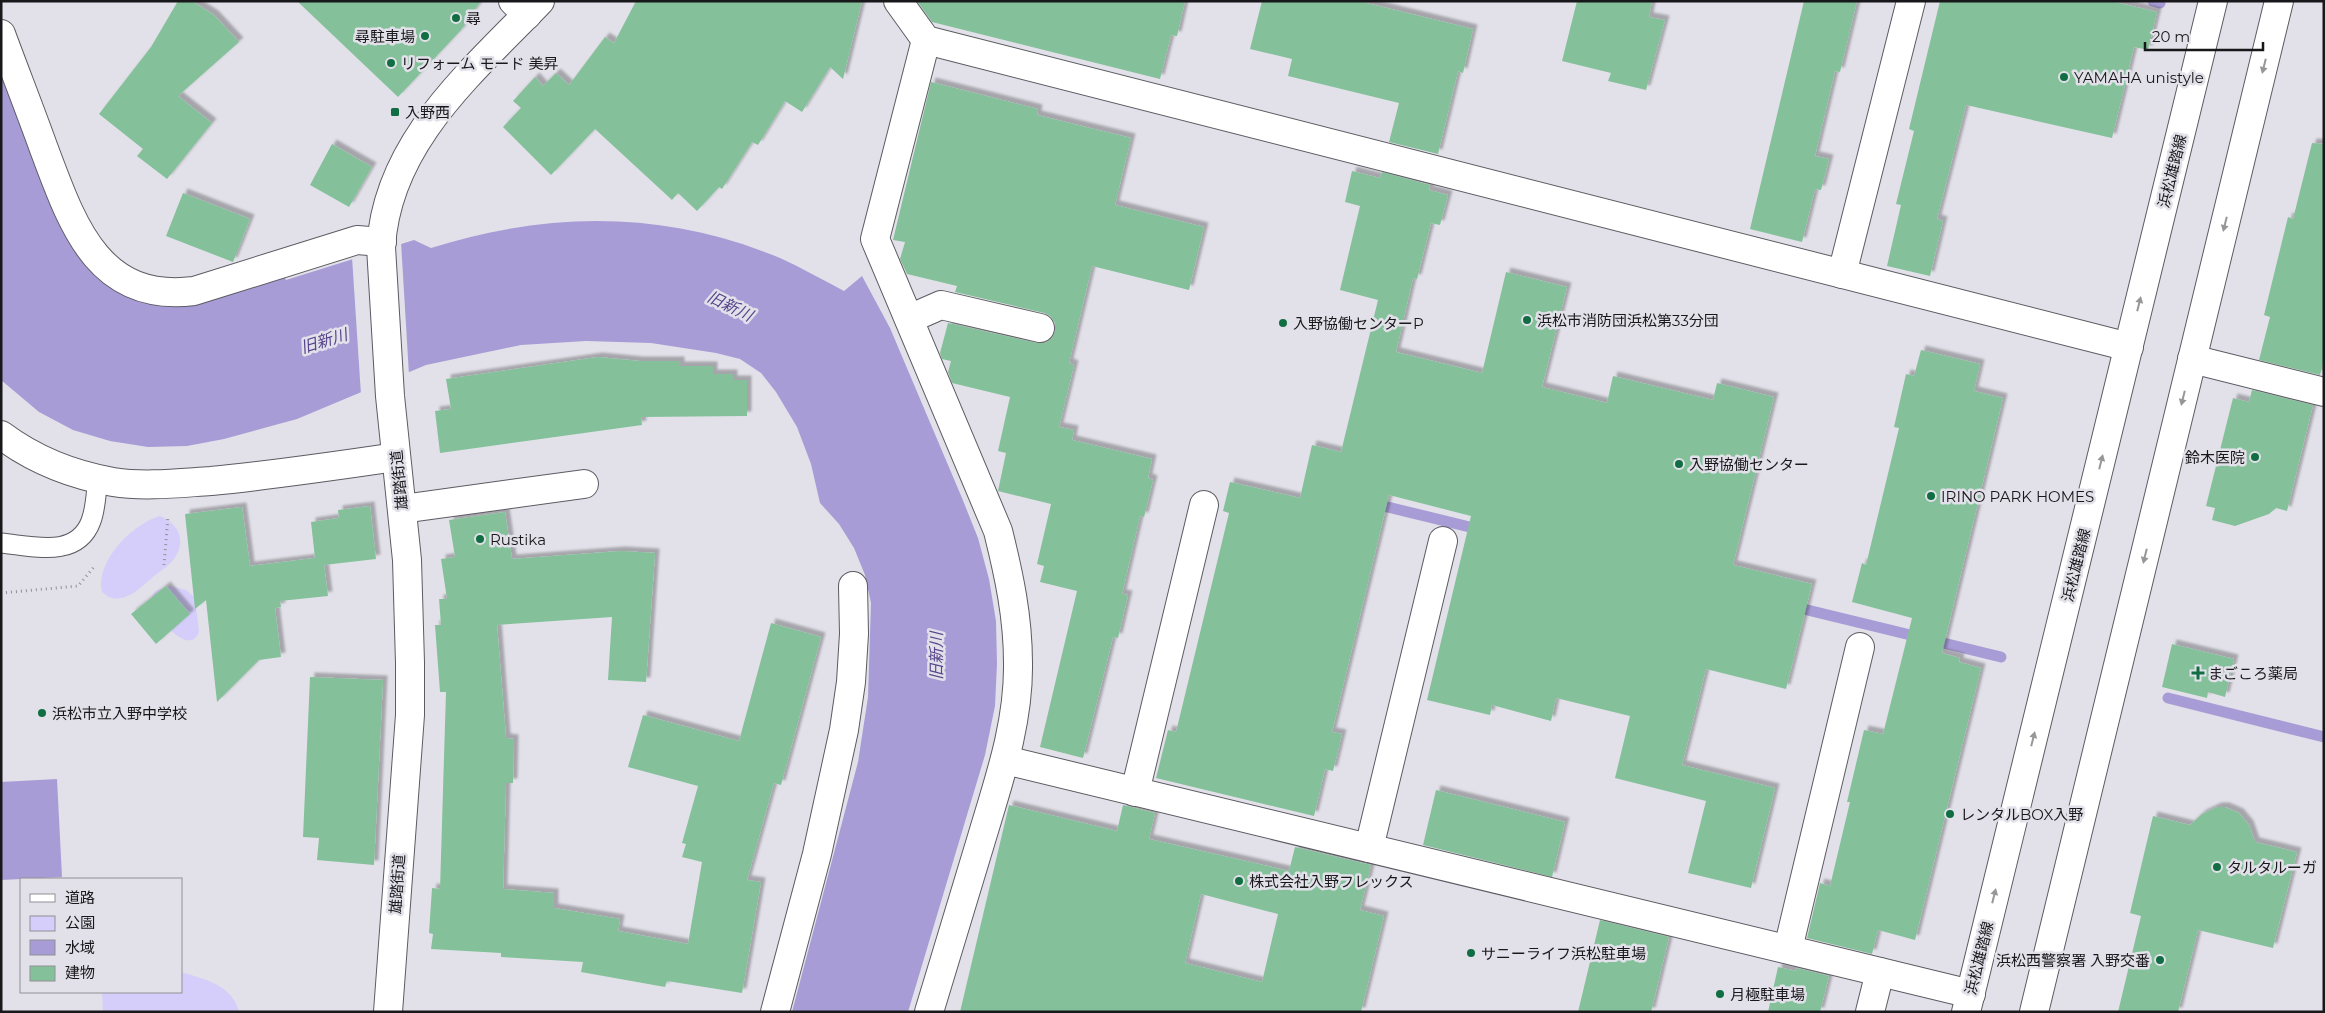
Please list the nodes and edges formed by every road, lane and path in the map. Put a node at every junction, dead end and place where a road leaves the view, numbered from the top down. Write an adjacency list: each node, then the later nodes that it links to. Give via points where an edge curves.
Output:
1 (898, 1): 7 (street)
2 (1911, 1): 9 (street)
3 (2213, 1): 12 (street, 浜松雄踏線, one-way to 3)
4 (2279, 1): 13 (street, one-way to 13)
5 (526, 6): 8 (street, 雄踏街道, via 465,78 404,160 390,195)
6 (1, 34): 8 (street, via 78,230 93,253 112,272 131,284 172,294 194,291 357,240)
7 (926, 40): 9 (street); 10 (street, via 875,239)
8 (381, 245): 16 (street, 雄踏街道)
9 (1842, 274): 12 (street)
10 (909, 319): 11 (street, via 941,305); 29 (street, via 998,532 1009,575 1016,619 1018,664 1015,709)
11 (1040, 328)
12 (2129, 348): 34 (street, 浜松雄踏線, one-way to 12)
13 (2192, 360): 14 (street); 35 (street, one-way to 35)
14 (2324, 392)
15 (1, 435): 17 (street, via 59,467)
16 (396, 457): 17 (street, via 262,476 168,484 132,484); 20 (street, 雄踏街道)
17 (98, 478): 23 (lane, via 91,521 83,535 70,545 53,548)
18 (584, 484): 20 (street)
19 (1204, 504): 30 (street)
20 (402, 509): 36 (street, 雄踏街道, via 410,612 410,715)
21 (168, 516): 25 (path)
22 (1443, 541): 31 (street)
23 (1, 543)
24 (96, 564): 27 (path, via 78,586)
25 (164, 565)
26 (853, 586): 37 (street, via 851,682 844,730 817,854)
27 (1, 594)
28 (1860, 647): 32 (street)
29 (1006, 760): 30 (street); 38 (street)
30 (1135, 792): 31 (street)
31 (1369, 848): 32 (street)
32 (1788, 949): 33 (street)
33 (1880, 972): 34 (street); 39 (street)
34 (1968, 1003)
35 (2036, 1011)
36 (388, 1012)
37 (775, 1012)
38 (929, 1012)
39 (1870, 1012)

